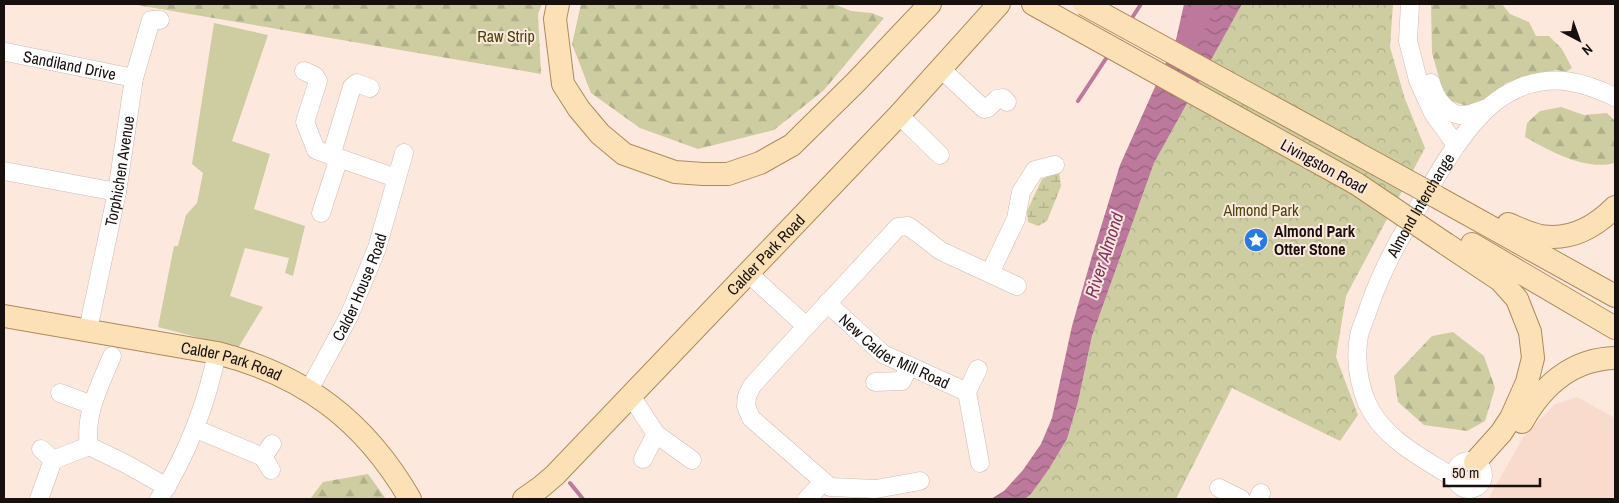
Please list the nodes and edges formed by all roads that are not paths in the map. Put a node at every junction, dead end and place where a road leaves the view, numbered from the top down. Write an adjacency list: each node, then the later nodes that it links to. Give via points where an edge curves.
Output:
1 (558, 4): 2 (main road, via 555,20 563,84 600,134 624,154 675,172 703,174 728,174 760,163 792,144)
2 (930, 4)
3 (999, 4): 11 (main road, Calder Park Road)
4 (1013, 4): 12 (main road)
5 (1033, 4): 12 (main road, Livingston Road)
6 (1084, 4): 29 (main road, Livingston Road, bridge)
7 (1410, 4): 9 (street)
8 (160, 20): 14 (street, Torphichen Avenue, via 151,20)
9 (1408, 28): 18 (street, via 1420,49 1434,94 1448,111 1461,115); 20 (street, via 1418,80 1433,113)
10 (6, 52): 14 (street, Sandiland Drive)
11 (941, 69): 17 (street, via 984,109 997,99 1003,98); 19 (main road, Calder Park Road)
12 (1151, 69): 31 (main road, Livingston Road, bridge)
13 (304, 71): 23 (street, via 318,81 304,122 316,150)
14 (134, 78): 27 (street, Torphichen Avenue)
15 (370, 88): 23 (street, via 357,83 352,88)
16 (1615, 97): 18 (street, Almond Interchange, via 1579,82 1558,80 1520,88 1502,96)
17 (1007, 102)
18 (1488, 108): 20 (street, Almond Interchange)
19 (899, 116): 22 (street); 33 (main road, Calder Park Road)
20 (1456, 145): 60 (street, Almond Interchange, via 1400,237 1375,289 1359,334 1357,360 1367,403 1392,437 1420,450)
21 (404, 153): 26 (street, Calder House Road)
22 (940, 155)
23 (335, 157): 26 (street); 30 (street)
24 (1055, 165): 32 (street, via 1035,170 1022,192 1016,219)
25 (4, 172): 27 (street)
26 (396, 178): 47 (street, Calder House Road, via 377,248 349,316)
27 (117, 192): 40 (street, Torphichen Avenue)
28 (1615, 207): 29 (main road, via 1592,226 1558,237 1540,236)
29 (1465, 210): 35 (main road, Livingston Road)
30 (321, 213)
31 (1448, 238): 39 (main road, Livingston Road); 60 (main road, via 1500,280 1517,299 1530,332 1532,358 1527,382 1511,418)
32 (990, 273): 34 (street, New Calder Mill Road); 36 (street, New Calder Mill Road, via 941,251 908,226 898,227)
33 (749, 274): 38 (street); 50 (main road, Calder Park Road)
34 (1017, 286)
35 (1615, 296)
36 (827, 304): 38 (street, New Calder Mill Road); 44 (street, New Calder Mill Road, via 883,354)
37 (4, 316): 40 (main road, Calder Park Road)
38 (806, 326): 61 (street, New Calder Mill Road, via 752,386 746,406 751,418)
39 (1615, 328)
40 (88, 330): 41 (main road, Calder Park Road)
41 (217, 353): 47 (main road, Calder Park Road, via 263,367); 52 (street)
42 (112, 356): 51 (street)
43 (1615, 358): 60 (main road, via 1572,368 1554,380 1535,400 1511,441)
44 (909, 366): 46 (street, via 902,381); 48 (street, New Calder Mill Road)
45 (978, 369): 48 (street)
46 (875, 382)
47 (309, 390): 65 (main road, Calder Park Road, via 356,426)
48 (967, 392): 58 (street)
49 (60, 393): 51 (street)
50 (631, 396): 53 (street); 66 (main road, Calder Park Road, via 555,475)
51 (92, 405): 54 (street)
52 (196, 429): 55 (street); 63 (street)
53 (656, 434): 56 (street); 57 (street)
54 (90, 446): 63 (street, via 126,464); 64 (street, via 47,455)
55 (269, 457)
56 (643, 459)
57 (692, 460)
58 (980, 463)
59 (920, 481): 61 (street, New Calder Mill Road, via 876,489 830,487)
60 (1468, 481)
61 (823, 482): 67 (street)
62 (1219, 488): 68 (street)
63 (163, 493)
64 (40, 499)
65 (410, 499)
66 (524, 499)
67 (807, 499)
68 (1241, 499)

